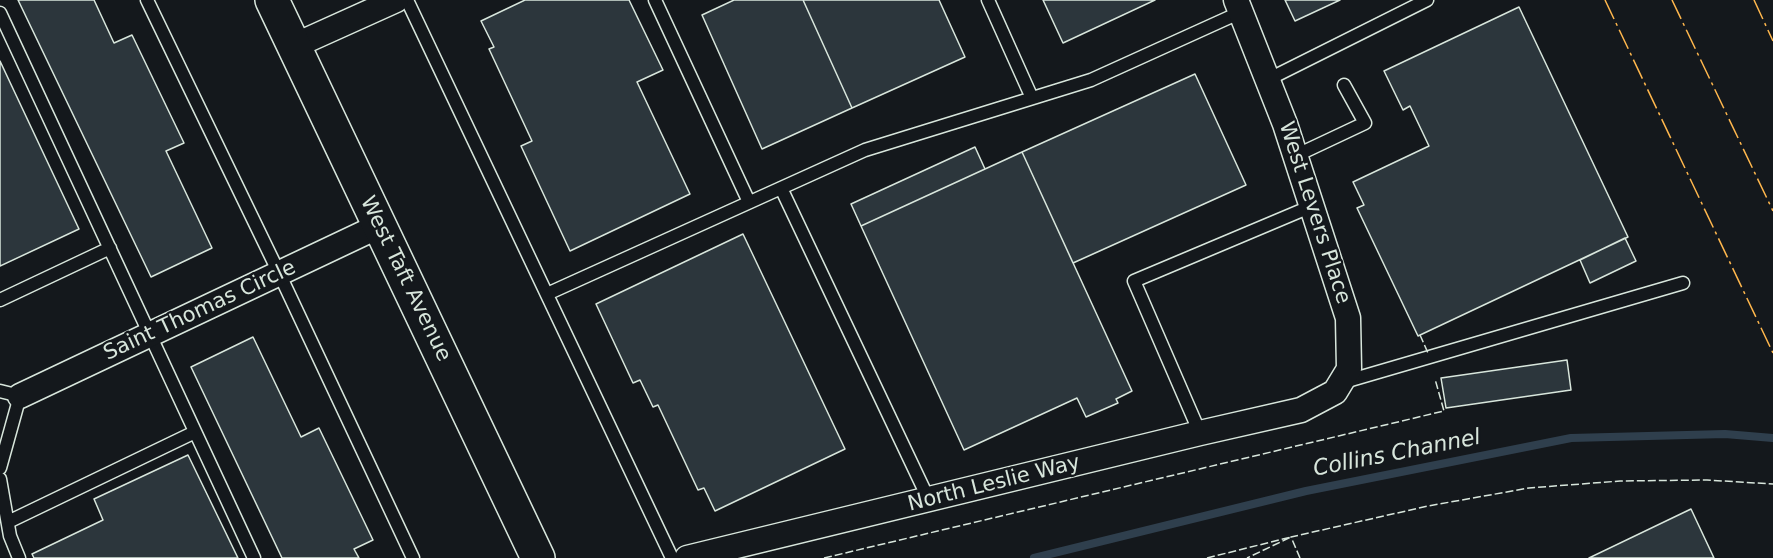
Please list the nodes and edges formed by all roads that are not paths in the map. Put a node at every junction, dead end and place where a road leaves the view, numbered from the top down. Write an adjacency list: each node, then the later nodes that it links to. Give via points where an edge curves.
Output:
1 (147, 0): 20 (lane)
2 (272, 0): 10 (main road, West Taft Avenue)
3 (396, 0): 10 (street)
4 (407, 0): 22 (lane)
5 (655, 0): 16 (lane)
6 (988, 0): 13 (lane)
7 (1428, 0): 11 (lane)
8 (1239, 6): 11 (street, West Levers Place); 13 (lane, via 1092,80)
9 (0, 14): 19 (lane)
10 (294, 46): 18 (main road, West Taft Avenue)
11 (1267, 80): 14 (street, West Levers Place)
12 (1344, 85): 14 (lane, via 1365,123)
13 (1032, 98): 15 (lane, via 865,150)
14 (1295, 156): 17 (street, West Levers Place)
15 (781, 188): 16 (lane); 31 (lane)
16 (749, 202): 22 (lane)
17 (1312, 206): 25 (street, West Levers Place, via 1348,318 1349,369); 28 (lane, via 1134,281)
18 (379, 226): 20 (street, Saint Thomas Circle); 36 (main road, West Taft Avenue)
19 (110, 248): 23 (lane); 24 (lane)
20 (279, 273): 24 (street, Saint Thomas Circle); 35 (lane)
21 (1683, 283): 25 (lane)
22 (547, 294): 37 (lane)
23 (0, 300)
24 (149, 335): 26 (street, Saint Thomas Circle); 27 (lane)
25 (1340, 383): 28 (street, North Leslie Way, via 1335,392 1301,410)
26 (10, 393): 29 (lane)
27 (195, 432): 32 (lane); 34 (lane)
28 (1200, 433): 31 (street, North Leslie Way)
29 (0, 468)
30 (0, 479): 32 (lane)
31 (929, 500): 38 (street, North Leslie Way)
32 (8, 522): 33 (lane)
33 (19, 558)
34 (254, 558)
35 (413, 558)
36 (538, 558)
37 (672, 558)
38 (687, 558)

